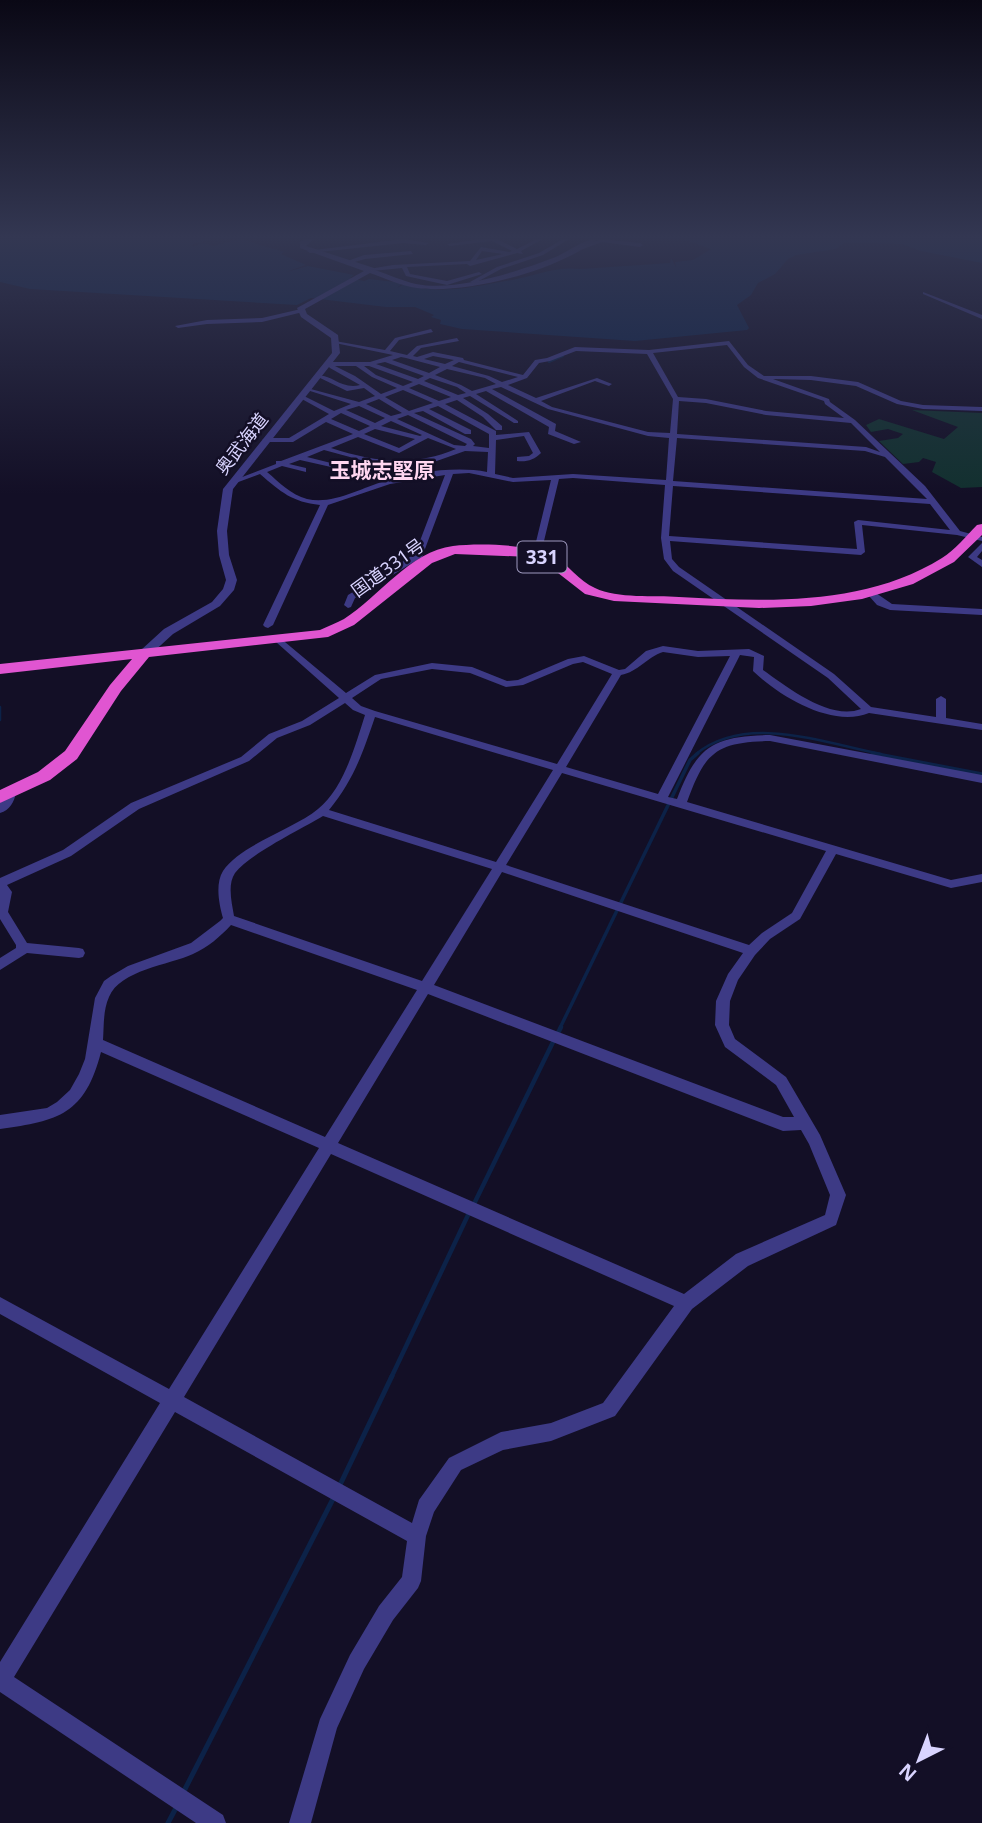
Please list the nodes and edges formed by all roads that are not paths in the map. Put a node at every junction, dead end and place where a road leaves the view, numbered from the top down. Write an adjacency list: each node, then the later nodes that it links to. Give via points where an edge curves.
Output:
1 (192, 324): 3 (street)
2 (319, 324): 6 (street)
3 (178, 326)
4 (431, 331): 10 (street, via 397,339)
5 (457, 340): 11 (street, via 419,347)
6 (337, 342): 7 (street); 14 (street, 奥武海道)
7 (348, 344): 9 (street, via 345,350); 10 (street)
8 (649, 352): 18 (street, via 575,349 537,361); 22 (street, via 729,343); 33 (street)
9 (359, 354)
10 (385, 356): 11 (street); 16 (street); 19 (street)
11 (408, 357): 12 (street)
12 (417, 359): 13 (street, via 433,354); 17 (street)
13 (458, 360): 17 (street); 18 (street, via 468,355); 21 (street)
14 (328, 365): 15 (street); 20 (street, 奥武海道); 26 (street)
15 (359, 365): 16 (street); 27 (street)
16 (370, 365): 23 (street)
17 (444, 369): 19 (street); 25 (street, via 487,377); 28 (street)
18 (532, 369): 21 (street)
19 (429, 375): 23 (street); 30 (street)
20 (319, 376): 26 (street, via 349,390); 29 (street, 奥武海道)
21 (525, 377): 25 (street)
22 (760, 377): 42 (street, via 841,381 873,389 899,403); 50 (street, via 827,400)
23 (416, 382): 27 (street); 32 (street)
24 (609, 384): 34 (street, via 595,379)
25 (503, 385): 28 (street); 34 (street)
26 (364, 386): 31 (street)
27 (401, 388): 31 (street); 35 (street)
28 (487, 389): 30 (street); 36 (street)
29 (305, 393): 38 (street); 43 (street); 62 (street, 奥武海道)
30 (473, 394): 32 (street); 40 (street)
31 (382, 396): 38 (street); 44 (street)
32 (458, 398): 35 (street); 45 (street)
33 (676, 399): 50 (street); 61 (street)
34 (532, 400): 36 (street); 41 (street)
35 (438, 403): 39 (street); 49 (street)
36 (511, 403): 40 (street); 46 (street)
37 (569, 403): 41 (street)
38 (359, 404): 43 (street); 47 (street)
39 (423, 408): 44 (street); 53 (street)
40 (497, 408): 45 (street); 51 (street)
41 (553, 409): 46 (street); 52 (street)
42 (982, 409)
43 (338, 412): 48 (street); 54 (street)
44 (408, 413): 47 (street); 55 (street)
45 (482, 413): 49 (street); 58 (street)
46 (534, 415): 51 (street); 63 (street, via 553,426 551,432)
47 (392, 418): 54 (street); 60 (street)
48 (326, 419): 59 (street); 62 (street, via 290,440)
49 (465, 419): 53 (street); 58 (street)
50 (853, 421): 68 (street)
51 (516, 422): 58 (street)
52 (602, 423): 56 (street); 61 (street)
53 (452, 424): 55 (street); 57 (street)
54 (375, 426): 59 (street); 60 (street)
55 (439, 429): 60 (street); 65 (street, via 471,444)
56 (590, 429)
57 (468, 432)
58 (495, 433): 66 (street); 69 (street, via 526,433 537,453)
59 (359, 434): 60 (street, via 399,451); 64 (street)
60 (425, 436): 65 (street)
61 (674, 436): 68 (street, via 866,449); 78 (street)
62 (266, 440): 77 (street, 奥武海道)
63 (577, 442)
64 (324, 448): 65 (street, via 353,458 417,463); 67 (street)
65 (465, 449): 66 (street)
66 (490, 450): 75 (street)
67 (299, 456): 70 (street); 71 (street)
68 (890, 458): 79 (street)
69 (520, 459)
70 (279, 463): 72 (street); 73 (street)
71 (328, 465)
72 (303, 470)
73 (261, 471): 77 (street); 80 (street, via 288,494)
74 (450, 472): 75 (street); 80 (street, via 389,482); 88 (street, via 419,555 351,597)
75 (491, 476): 76 (street, via 513,480)
76 (556, 476): 78 (street); 84 (street, via 539,546)
77 (233, 482): 92 (street, 奥武海道, via 224,500 224,557 232,576 227,593)
78 (670, 483): 79 (street); 82 (street)
79 (934, 502): 81 (street)
80 (325, 503): 90 (street)
81 (957, 533): 82 (street, via 858,522 861,552); 83 (street)
82 (665, 538): 87 (street, via 668,559 676,569)
83 (980, 538): 85 (street, via 972,556); 86 (highway, 国道331号 / 331, via 939,568)
84 (552, 551)
85 (982, 564)
86 (873, 594): 87 (highway, 国道331号 / 331, via 790,603); 89 (street, via 890,607)
87 (721, 601): 91 (highway, 国道331号 / 331, via 603,594 581,586 549,559 532,553 469,548 427,560 342,626 310,637); 98 (street, via 831,676)
88 (348, 605)
89 (982, 612)
90 (268, 625)
91 (279, 640): 92 (highway, 国道331号 / 331); 96 (street)
92 (145, 653): 94 (highway, 国道331号 / 331); 104 (highway, via 115,688 71,755 44,776)
93 (736, 654): 95 (street, via 663,649); 98 (street, via 758,656 758,671 786,692 818,707 840,715); 105 (street)
94 (0, 669)
95 (618, 673): 96 (street, via 584,659 506,684 472,670 432,666 378,677); 102 (street)
96 (344, 697): 99 (street); 112 (street, via 306,723 273,736 245,759 135,806 66,853)
97 (941, 699): 100 (street)
98 (868, 710): 100 (street)
99 (372, 713): 102 (street); 108 (street, via 354,764)
100 (941, 720): 101 (street)
101 (982, 727)
102 (559, 768): 105 (street); 110 (street)
103 (982, 779): 106 (street, via 770,738 746,738 711,749 701,758)
104 (6, 795): 107 (street, via 9,802)
105 (662, 799): 106 (street)
106 (678, 804): 109 (street)
107 (0, 809)
108 (322, 812): 110 (street); 113 (street, via 248,855 228,873 224,897)
109 (832, 850): 111 (street, via 951,884); 115 (street, via 796,916)
110 (499, 866): 115 (street); 118 (street)
111 (982, 878)
112 (0, 885): 114 (street, via 6,892 2,912)
113 (229, 919): 118 (street); 119 (street, via 214,936 185,952 111,983 102,999)
114 (22, 947): 116 (street); 117 (street)
115 (751, 951): 121 (street, via 723,1001 722,1025 730,1043 781,1082)
116 (79, 953)
117 (0, 965)
118 (425, 987): 121 (street, via 783,1124); 122 (street)
119 (96, 1043): 120 (street, via 80,1086 61,1108); 122 (street)
120 (0, 1122)
121 (804, 1123): 123 (street, via 838,1195 831,1220 742,1260)
122 (329, 1144): 123 (street); 125 (street)
123 (686, 1303): 126 (street, via 609,1410 551,1432 501,1441 455,1464 426,1507)
124 (0, 1305): 125 (street)
125 (172, 1399): 126 (street); 127 (street)
126 (417, 1536): 129 (street, via 411,1581 362,1652 332,1715)
127 (0, 1680): 128 (street)
128 (215, 1823)
129 (300, 1823)

